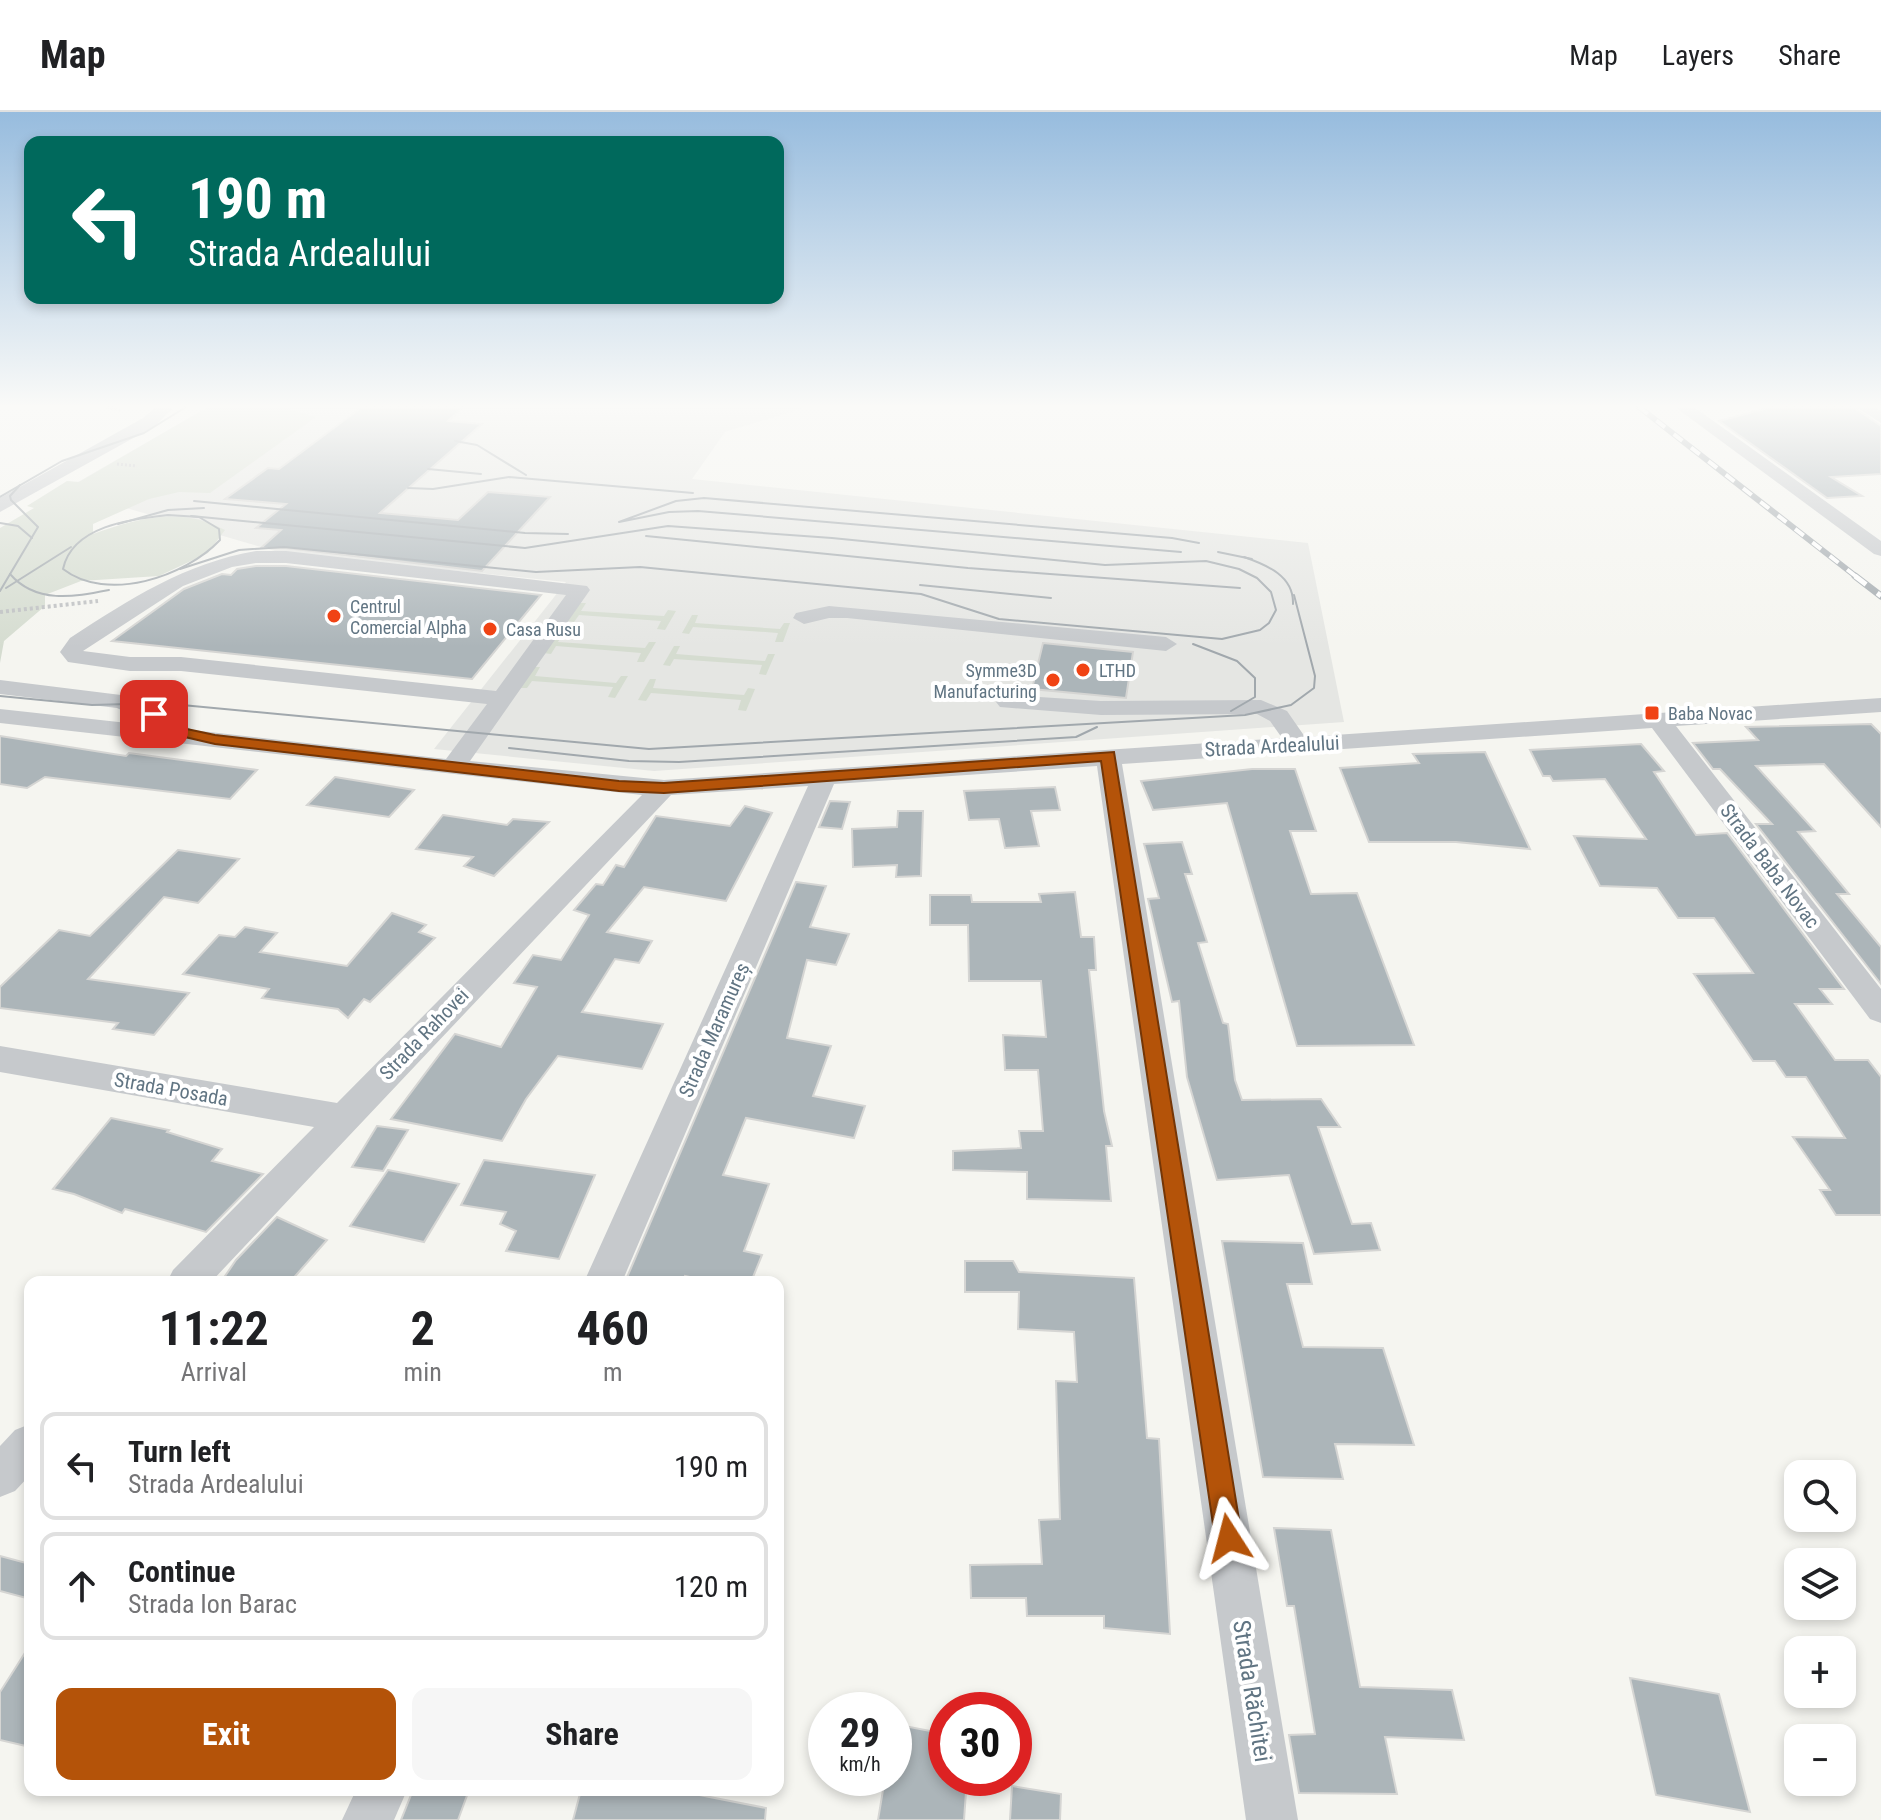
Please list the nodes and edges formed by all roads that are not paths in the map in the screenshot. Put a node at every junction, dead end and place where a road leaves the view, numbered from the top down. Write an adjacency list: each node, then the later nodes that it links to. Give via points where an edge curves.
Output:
1 (35, 487): 3 (street)
2 (1793, 487): 4 (street)
3 (0, 506)
4 (1881, 550)
5 (804, 618): 6 (street, via 835,611)
6 (1166, 644)
7 (0, 687): 13 (street, via 121,701 177,731)
8 (500, 698): 8 (street, via 580,590 260,556 187,574 71,652 130,664 181,664); 16 (street)
9 (1008, 702): 14 (street, via 1101,708 1261,707 1279,716)
10 (1877, 710): 12 (street, Strada Ardealului)
11 (0, 716): 13 (street)
12 (1659, 721): 14 (street, Strada Ardealului); 19 (street, Strada Baba Novac)
13 (215, 740): 16 (street, Strada Ardealului)
14 (1298, 744): 15 (street, Strada Ardealului)
15 (1108, 756): 17 (street, Strada Ardealului); 28 (street, Strada Răchitei)
16 (453, 767): 18 (street, Strada Ardealului)
17 (824, 778): 18 (street, Strada Ardealului); 23 (street, Strada Maramureș)
18 (664, 788): 21 (street, Strada Rahovei)
19 (1881, 1011)
20 (0, 1059): 21 (street, Strada Posada)
21 (342, 1118): 22 (street, Strada Rahovei)
22 (192, 1276)
23 (606, 1276)
24 (24, 1451): 25 (street)
25 (0, 1476)
26 (379, 1796): 27 (street)
27 (368, 1820)
28 (1272, 1820)

